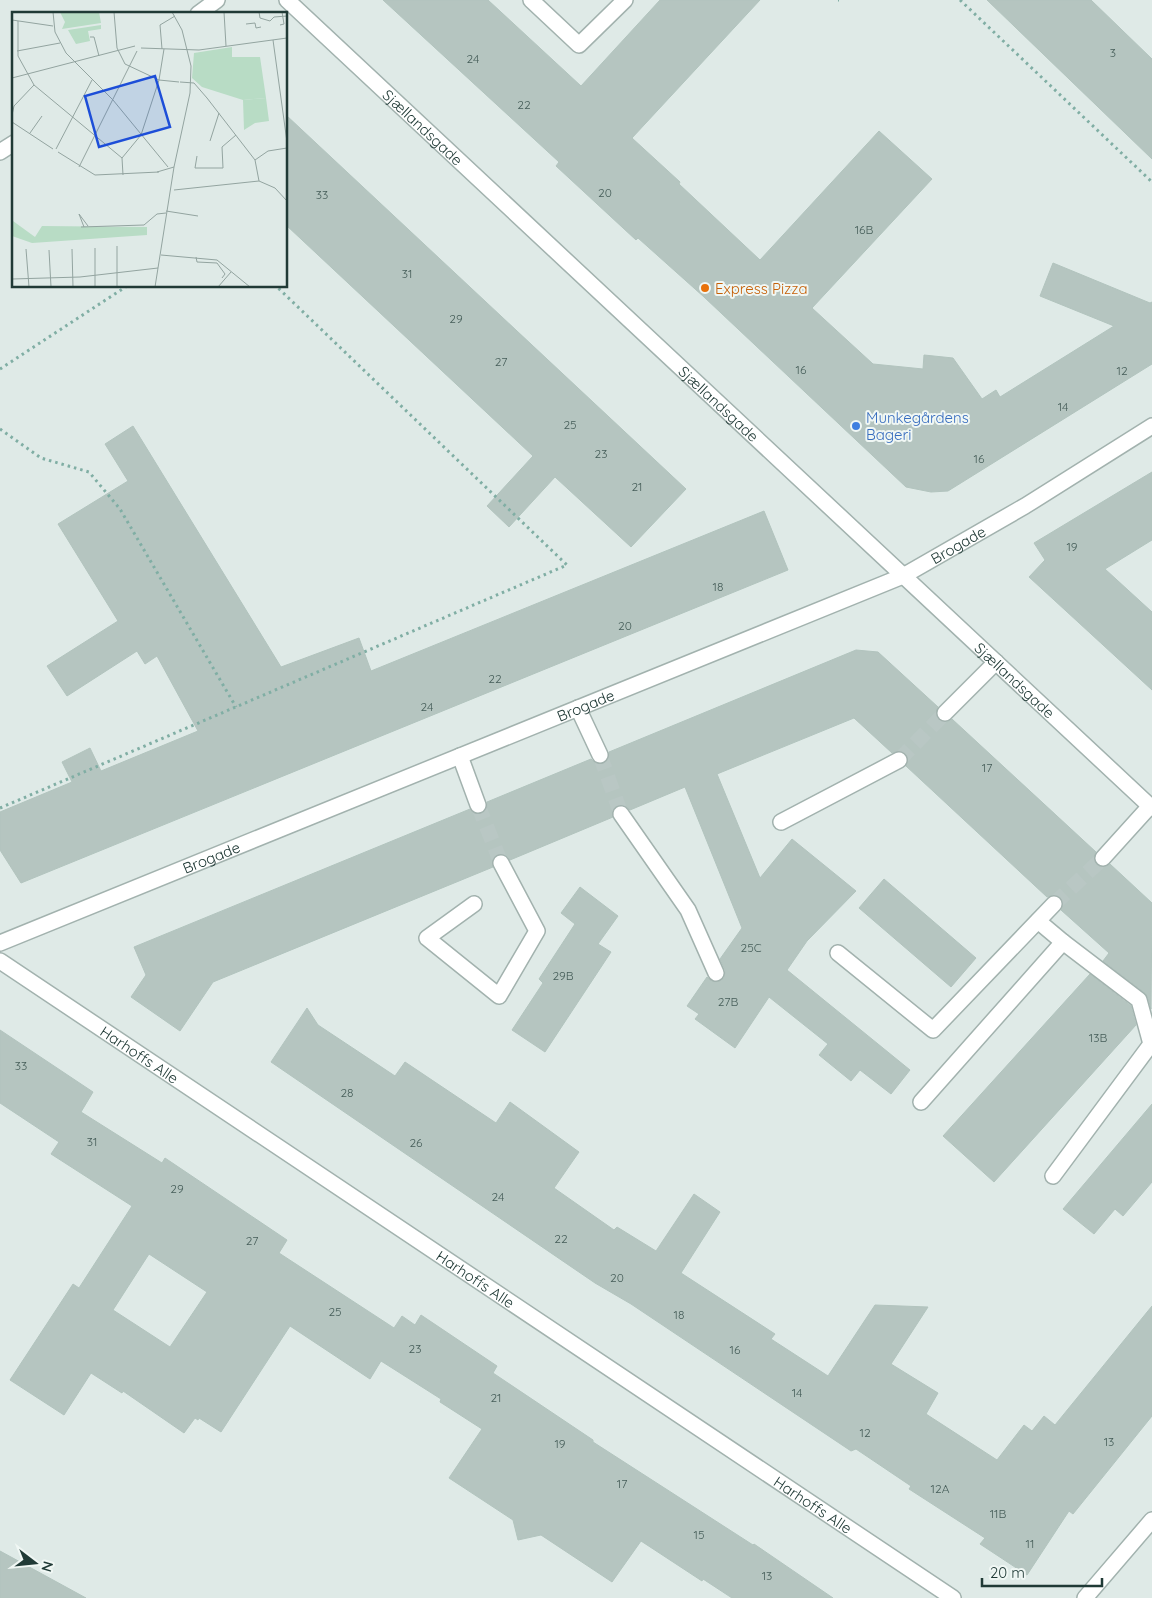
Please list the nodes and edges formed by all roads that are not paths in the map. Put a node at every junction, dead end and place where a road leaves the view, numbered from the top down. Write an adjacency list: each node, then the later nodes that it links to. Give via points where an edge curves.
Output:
1 (217, 0): 5 (street)
2 (286, 0): 9 (street, Sjællandsgade)
3 (531, 0): 4 (street, via 579,45)
4 (625, 0)
5 (201, 12)
6 (12, 144): 7 (street)
7 (0, 152)
8 (1152, 426): 9 (street, Brogade, via 1025,506)
9 (903, 576): 10 (street, Sjællandsgade); 11 (street, Brogade)
10 (996, 662): 12 (street); 17 (street, Sjællandsgade)
11 (578, 708): 13 (street); 14 (street, Brogade)
12 (944, 713)
13 (600, 755)
14 (460, 756): 16 (street); 26 (street, Brogade)
15 (899, 760): 19 (street)
16 (478, 806)
17 (1151, 807): 20 (street)
18 (621, 814): 29 (street, via 688,910)
19 (781, 822)
20 (1103, 858)
21 (501, 863): 22 (street, via 537,931 499,996 427,938)
22 (474, 904)
23 (1054, 904): 24 (street)
24 (1038, 921): 25 (street); 27 (street, via 933,1030)
25 (1063, 942): 30 (street); 31 (street, via 1139,1000 1151,1044)
26 (0, 943)
27 (838, 953)
28 (0, 961): 33 (street, Harhoffs Alle)
29 (716, 973)
30 (921, 1102)
31 (1052, 1176)
32 (1152, 1520): 34 (street)
33 (953, 1598)
34 (1085, 1598)

